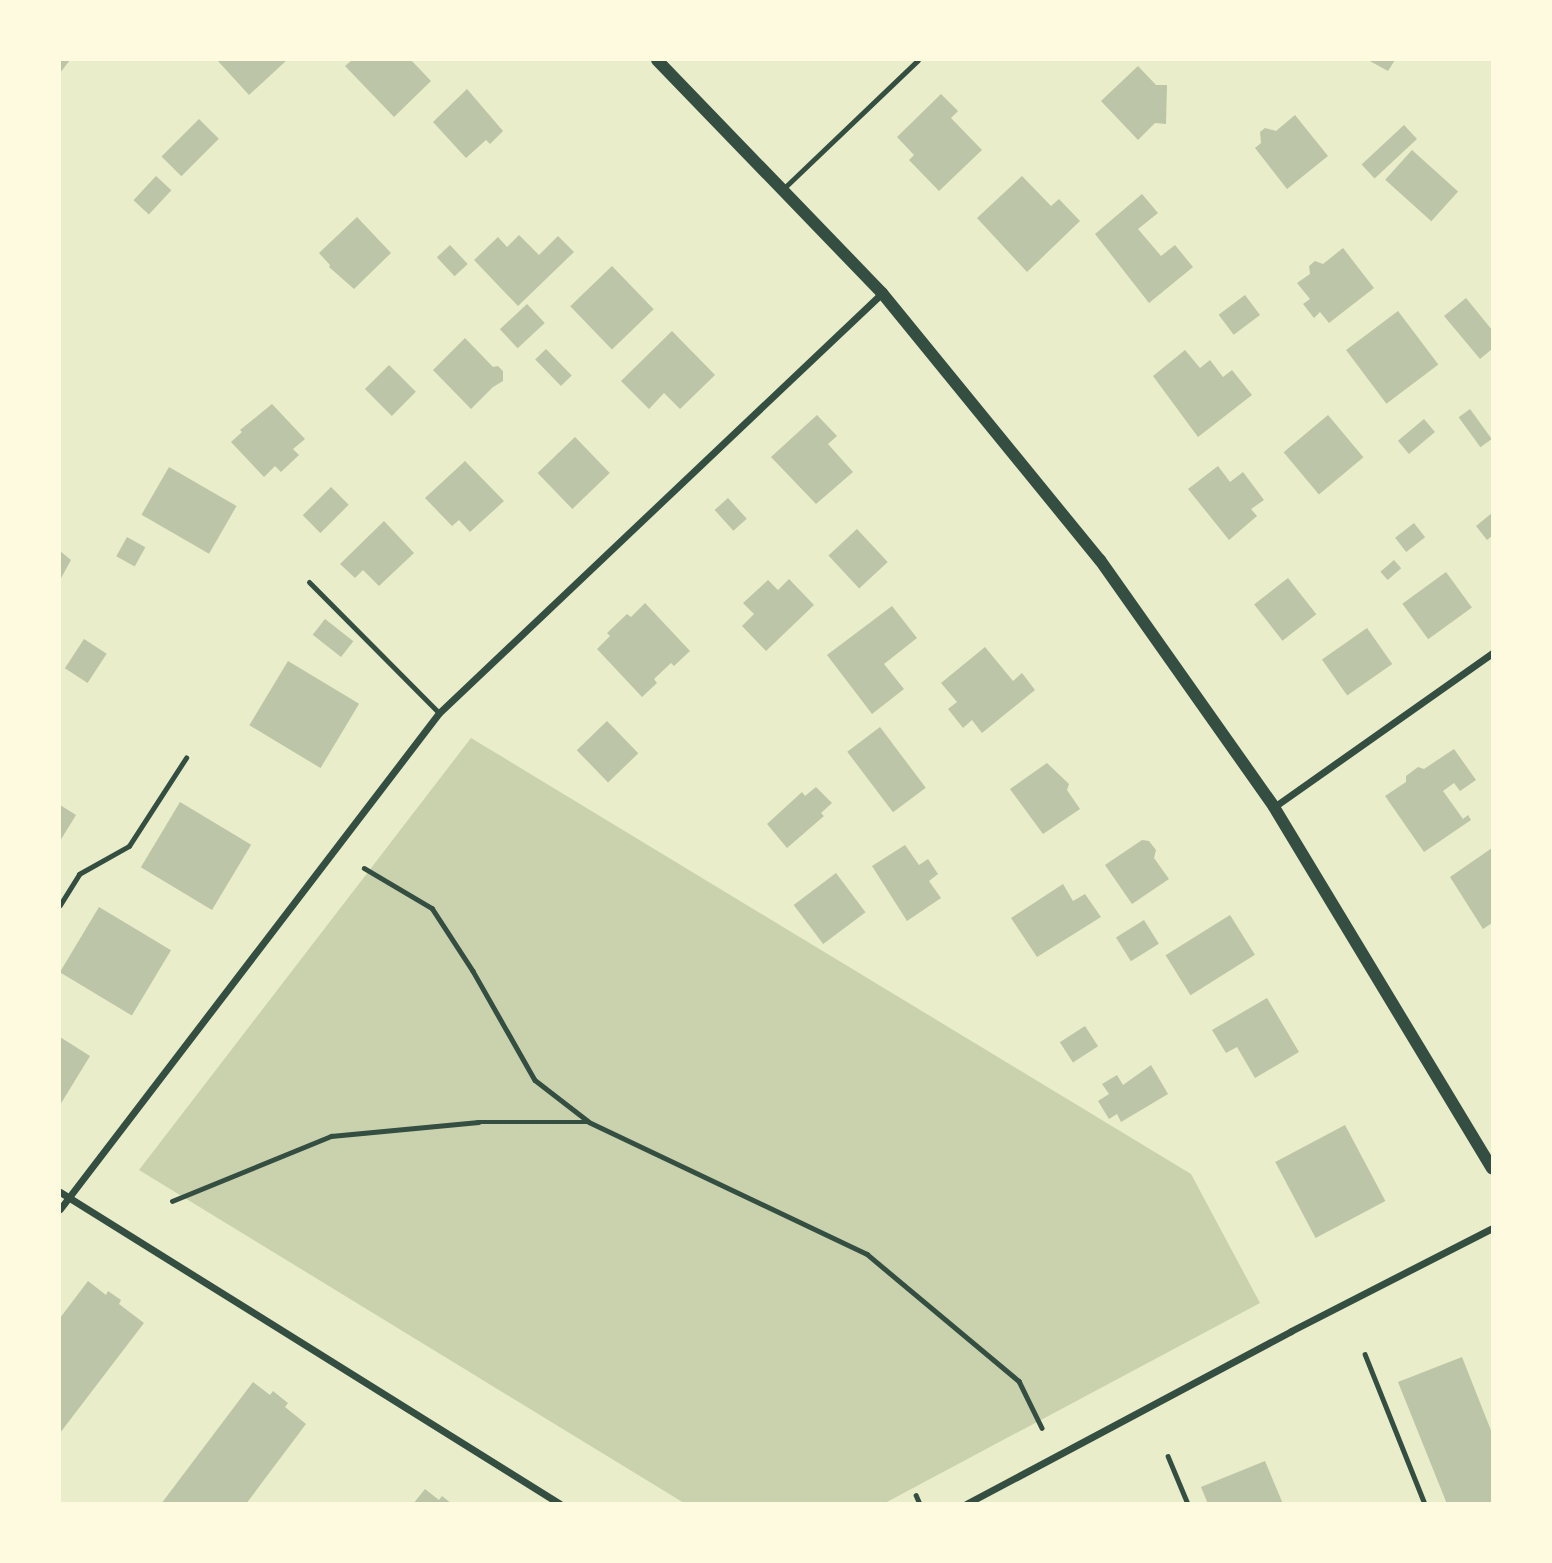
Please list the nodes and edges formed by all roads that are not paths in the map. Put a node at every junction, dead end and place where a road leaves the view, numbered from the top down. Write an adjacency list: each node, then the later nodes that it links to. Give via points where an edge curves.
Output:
1 (657, 60): 3 (street)
2 (919, 60): 3 (lane)
3 (782, 190): 4 (street)
4 (882, 293): 7 (street); 8 (street, via 1100,561)
5 (309, 582): 7 (lane)
6 (1493, 653): 8 (street)
7 (439, 713): 11 (street)
8 (1274, 807): 9 (street)
9 (1493, 1168)
10 (60, 1192): 11 (street)
11 (68, 1198): 12 (street); 14 (street)
12 (60, 1209)
13 (1493, 1228): 15 (street)
14 (560, 1503)
15 (966, 1503)

